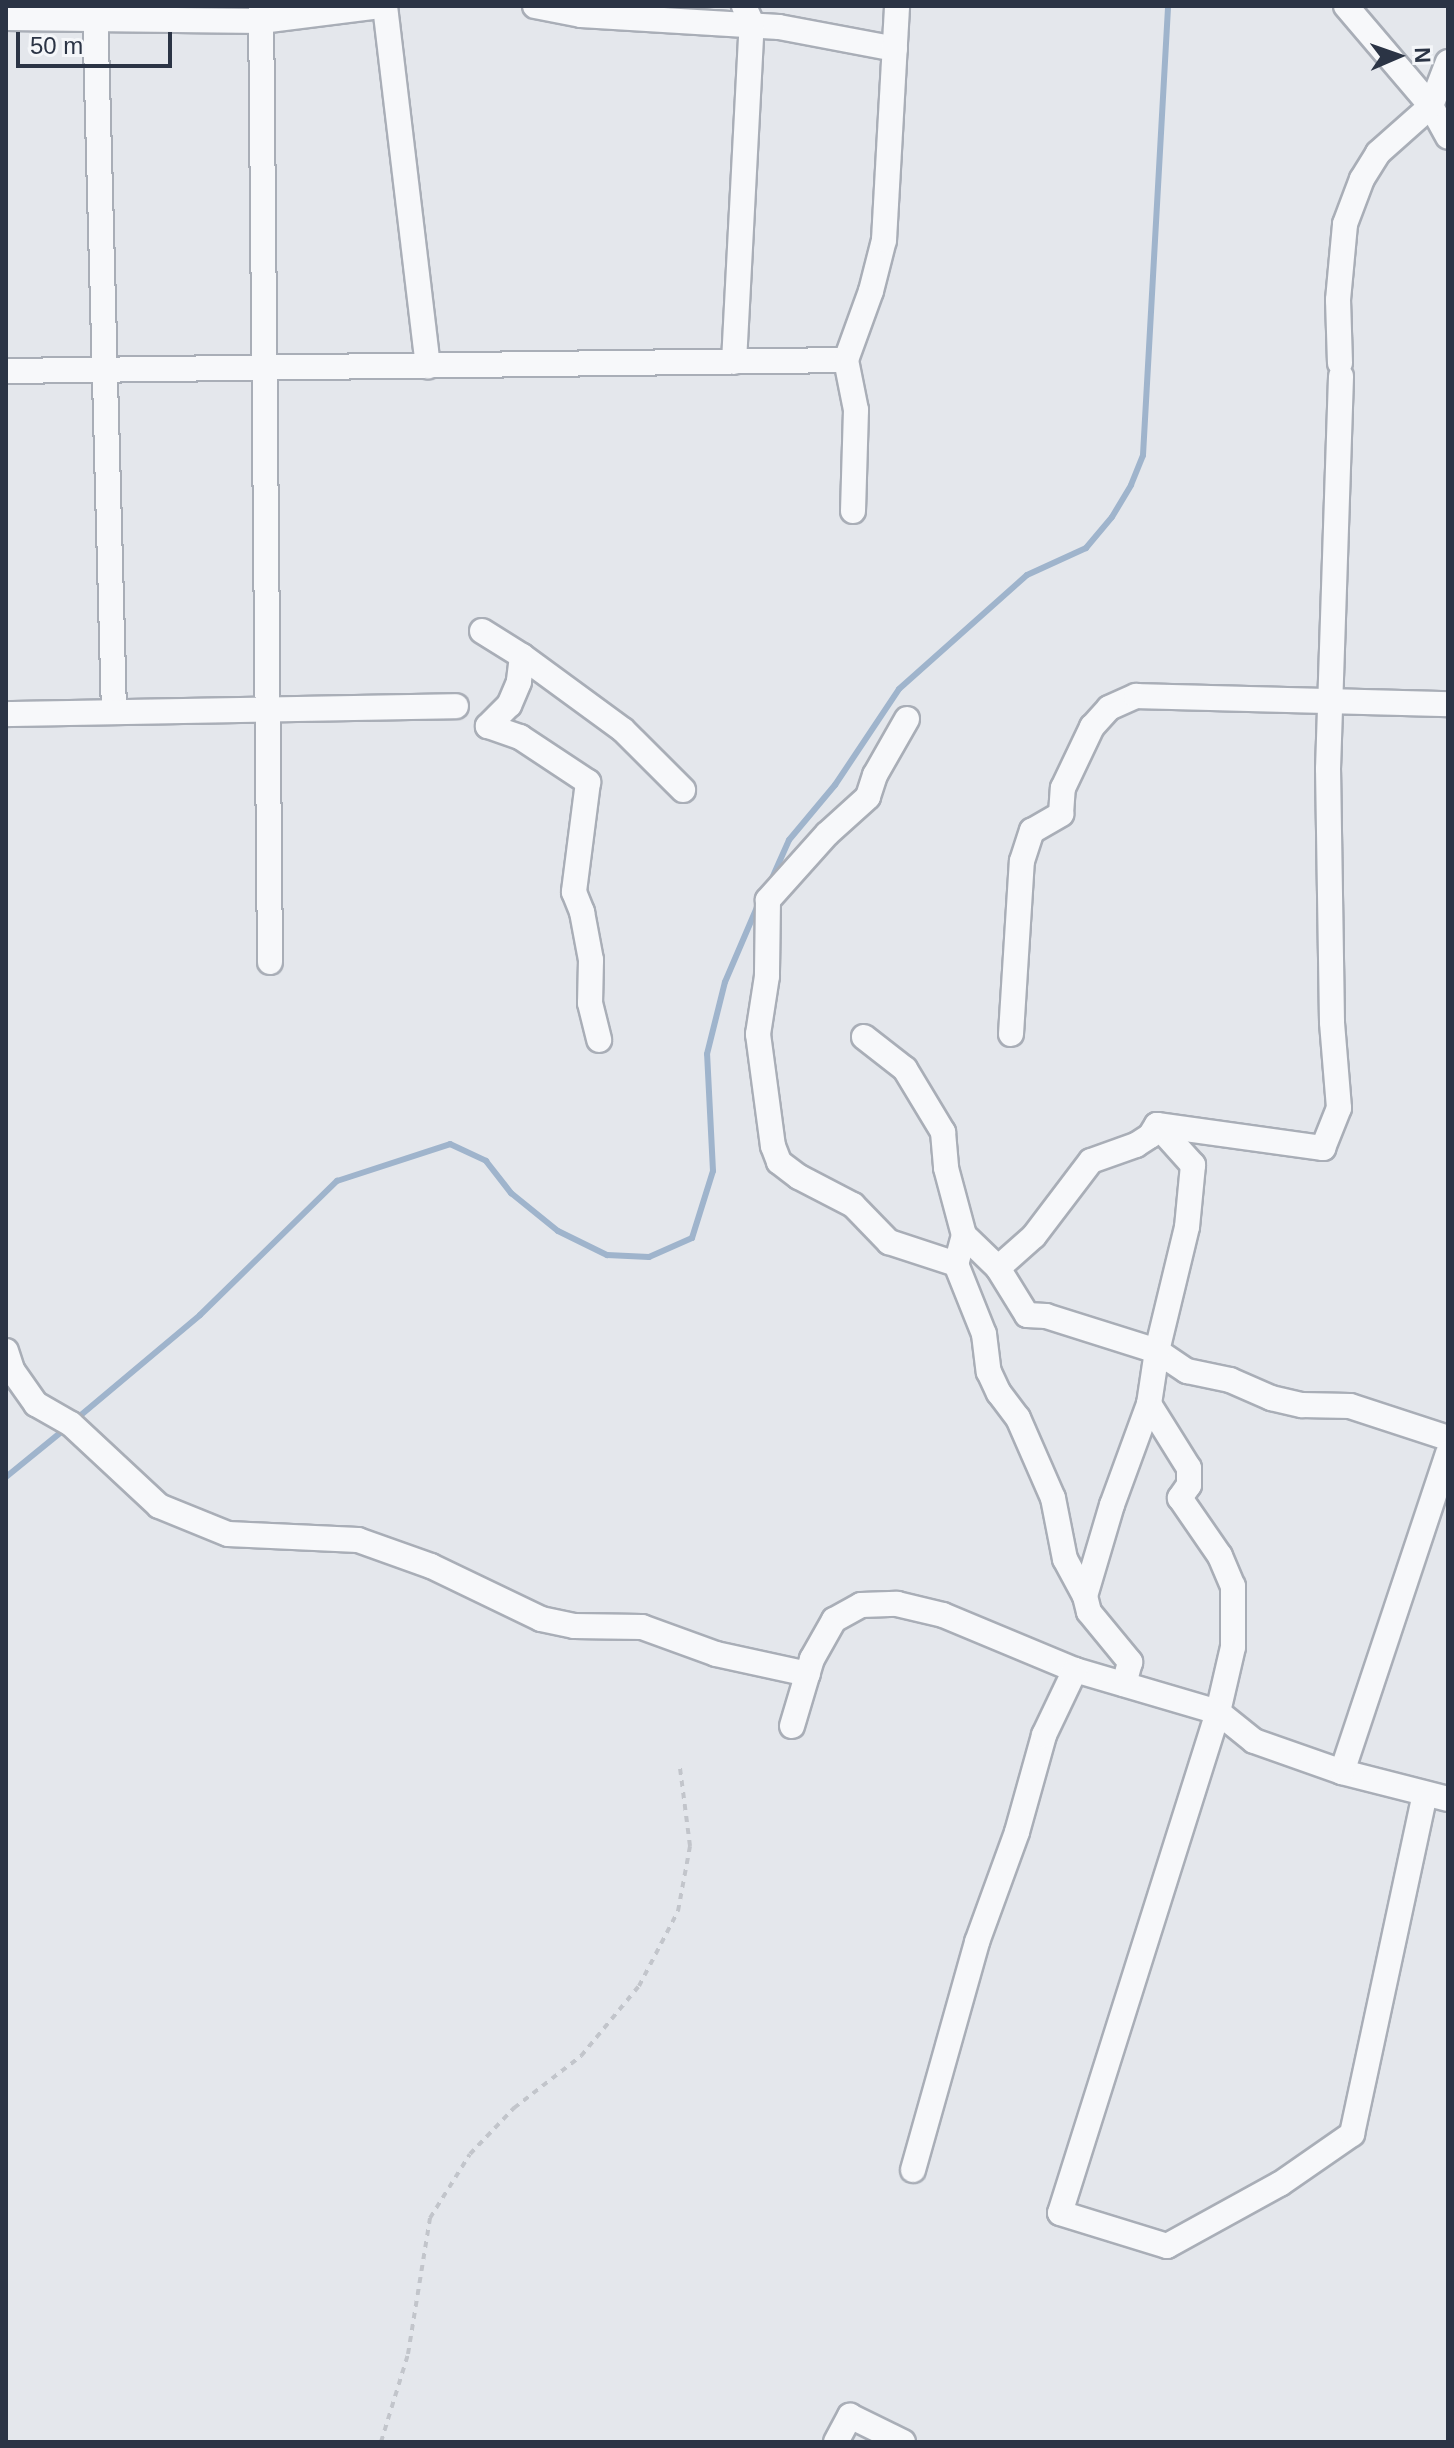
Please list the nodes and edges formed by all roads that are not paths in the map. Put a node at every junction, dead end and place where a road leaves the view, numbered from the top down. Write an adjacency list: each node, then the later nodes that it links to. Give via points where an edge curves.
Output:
1 (383, 6): 6 (street); 15 (street)
2 (535, 6): 7 (street, via 581,15)
3 (897, 6): 9 (street)
4 (1346, 6): 11 (street)
5 (96, 12): 6 (street); 8 (street); 17 (street)
6 (261, 14): 16 (street)
7 (748, 15): 9 (street); 14 (street)
8 (6, 18)
9 (895, 49): 13 (street, via 884,240)
10 (1448, 62): 11 (street)
11 (1431, 106): 12 (street); 22 (street, via 1378,153 1345,224 1338,300)
12 (1448, 137)
13 (846, 360): 14 (street); 19 (street, via 856,410)
14 (734, 362): 15 (street)
15 (428, 366): 16 (street)
16 (264, 368): 17 (street); 25 (street)
17 (105, 370): 18 (street); 26 (street)
18 (6, 371)
19 (853, 511)
20 (482, 631): 21 (street)
21 (522, 656): 29 (street, via 623,730); 33 (street, via 509,705 488,726 520,737 588,782 574,892 591,960 590,1003)
22 (1330, 702): 23 (street); 31 (street, via 1136,696 1109,708 1092,727 1063,788 1061,814 1032,831 1022,861); 34 (street, via 1331,1006 1339,1108 1323,1148)
23 (1448, 704)
24 (456, 706): 25 (street)
25 (267, 709): 26 (street); 30 (street)
26 (114, 712): 27 (street)
27 (6, 714)
28 (907, 719): 36 (street, via 868,797 768,900 767,976 758,1034 779,1162 853,1205 889,1242)
29 (683, 790)
30 (270, 962)
31 (1011, 1034)
32 (864, 1037): 35 (street, via 905,1069 943,1132 946,1168)
33 (599, 1040)
34 (1157, 1125): 37 (street, via 1136,1145 1091,1161 1034,1236); 39 (street, via 1193,1165 1187,1227)
35 (964, 1235): 36 (street); 37 (street)
36 (956, 1264): 43 (street, via 984,1334 989,1372 1018,1418 1053,1498 1065,1559)
37 (998, 1268): 39 (street, via 1027,1315 1046,1316)
38 (6, 1351): 45 (street, via 12,1370 36,1404 71,1424 159,1506 228,1534 358,1540 431,1566 541,1619 574,1626 642,1627 716,1654)
39 (1157, 1351): 40 (street); 41 (street, via 1187,1371 1230,1380 1271,1398 1350,1406)
40 (1149, 1404): 43 (street); 47 (street, via 1189,1468 1189,1485 1180,1498 1220,1556 1233,1586 1233,1647)
41 (1448, 1438)
42 (1448, 1453): 49 (street)
43 (1085, 1596): 46 (street, via 1089,1612 1130,1662)
44 (1075, 1670): 45 (street, via 943,1615 897,1604 861,1605 834,1620); 46 (street); 51 (street, via 1044,1735 1017,1832 977,1942)
45 (808, 1674): 48 (street)
46 (1124, 1684): 47 (street)
47 (1218, 1712): 49 (street, via 1254,1741); 50 (street, via 1060,2213 1167,2246 1280,2184 1352,2134)
48 (792, 1726)
49 (1342, 1772): 50 (street)
50 (1436, 1796)
51 (913, 2170)
52 (836, 2442): 53 (street, via 850,2416)
53 (903, 2442)

